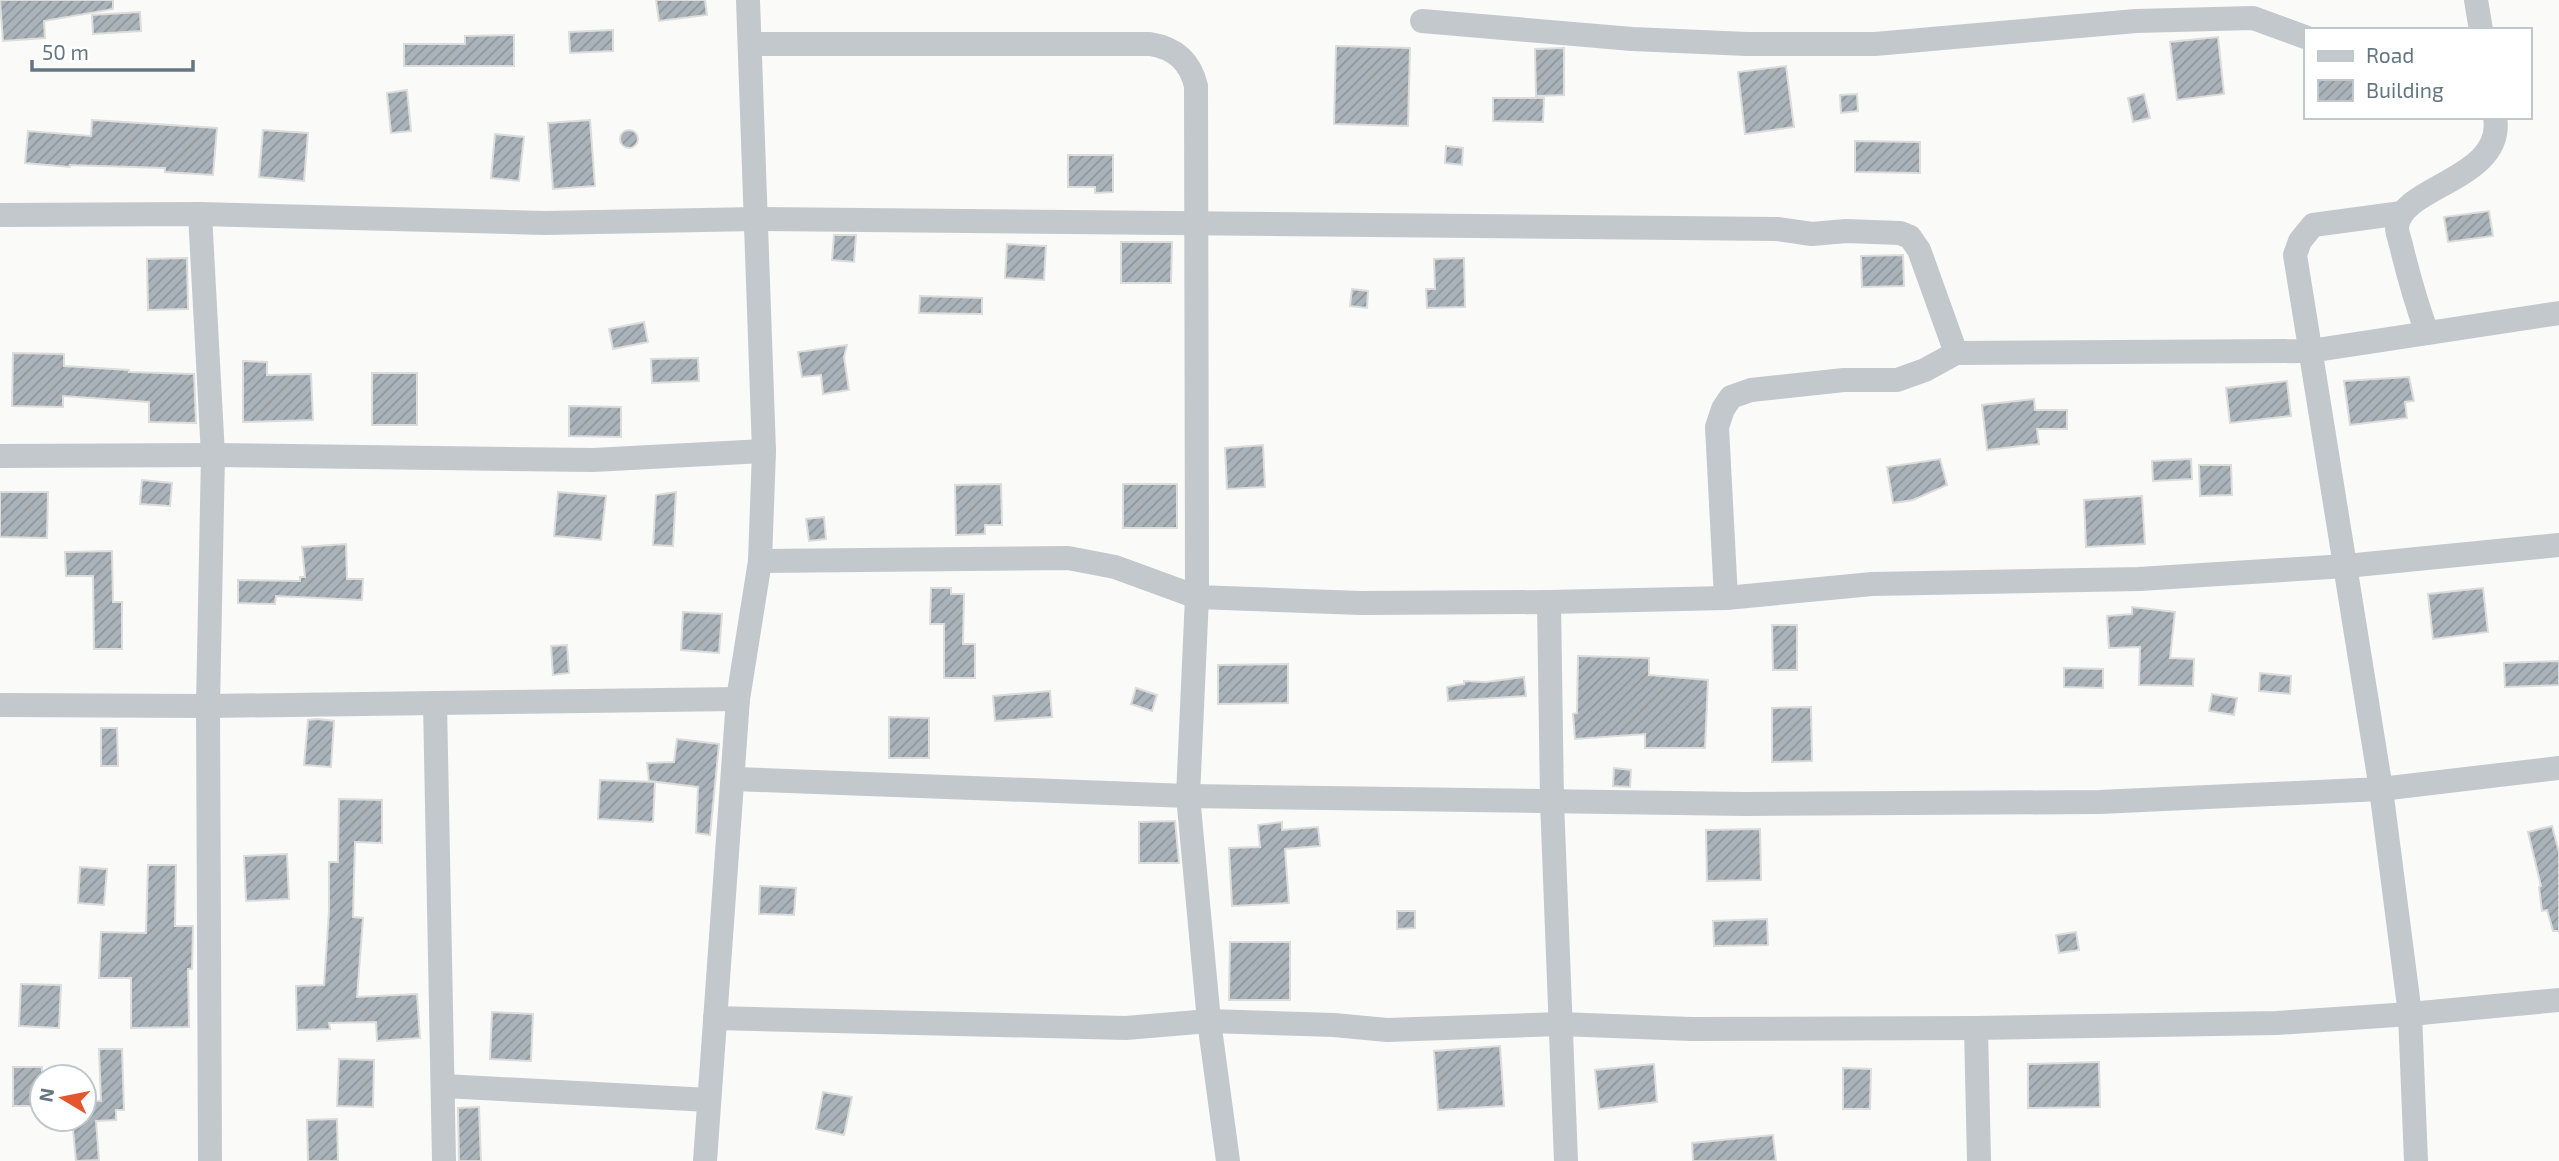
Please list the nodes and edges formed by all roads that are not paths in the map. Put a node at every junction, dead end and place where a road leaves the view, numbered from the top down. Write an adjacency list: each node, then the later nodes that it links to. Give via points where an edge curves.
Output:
1 (748, 0): 6 (street)
2 (2476, 0): 4 (street)
3 (1422, 21): 5 (street, via 1632,39 1875,44 2136,21 2253,18)
4 (2481, 28)
5 (2304, 37)
6 (750, 44): 11 (street); 12 (street, via 1163,46 1185,61 1196,86)
7 (2495, 119): 8 (street, via 2497,128 2489,147 2475,164 2415,200)
8 (2402, 213): 14 (street, via 2397,228); 15 (street, via 2313,225 2300,241 2295,255)
9 (200, 214): 10 (street); 11 (street, via 544,223); 19 (street)
10 (0, 215)
11 (756, 219): 12 (street); 17 (street)
12 (1196, 222): 16 (street, via 1900,233 1910,237 1919,250); 23 (street)
13 (2559, 313): 14 (street)
14 (2427, 333): 15 (street)
15 (2310, 351): 16 (street); 22 (street)
16 (1956, 353): 24 (street, via 1896,380 1844,380 1751,390 1731,397 1717,427)
17 (764, 451): 19 (street, via 593,460); 21 (street)
18 (0, 456): 19 (street)
19 (213, 456): 29 (street)
20 (2559, 545): 22 (street)
21 (760, 561): 23 (street, via 1068,558 1115,567); 26 (street)
22 (2346, 566): 24 (street, via 2139,579 1872,584); 32 (street)
23 (1197, 597): 25 (street, via 1361,603); 33 (street)
24 (1726, 598): 25 (street)
25 (1549, 602): 34 (street)
26 (738, 699): 27 (street); 31 (street)
27 (435, 703): 29 (street); 41 (street)
28 (0, 705): 29 (street)
29 (208, 706): 43 (street)
30 (2559, 768): 32 (street)
31 (734, 779): 33 (street); 37 (street)
32 (2381, 789): 34 (street, via 2100,802); 36 (street)
33 (1188, 796): 34 (street); 38 (street)
34 (1552, 802): 39 (street)
35 (2559, 1000): 36 (street)
36 (2410, 1014): 40 (street, via 2277,1023); 49 (street)
37 (715, 1018): 38 (street, via 1126,1028); 42 (street)
38 (1209, 1021): 39 (street, via 1387,1030); 46 (street)
39 (1559, 1024): 40 (street, via 1690,1029); 47 (street)
40 (1976, 1028): 48 (street)
41 (443, 1086): 42 (street); 44 (street)
42 (709, 1100): 45 (street)
43 (210, 1161)
44 (444, 1161)
45 (705, 1161)
46 (1228, 1161)
47 (1566, 1161)
48 (1979, 1161)
49 (2416, 1161)

